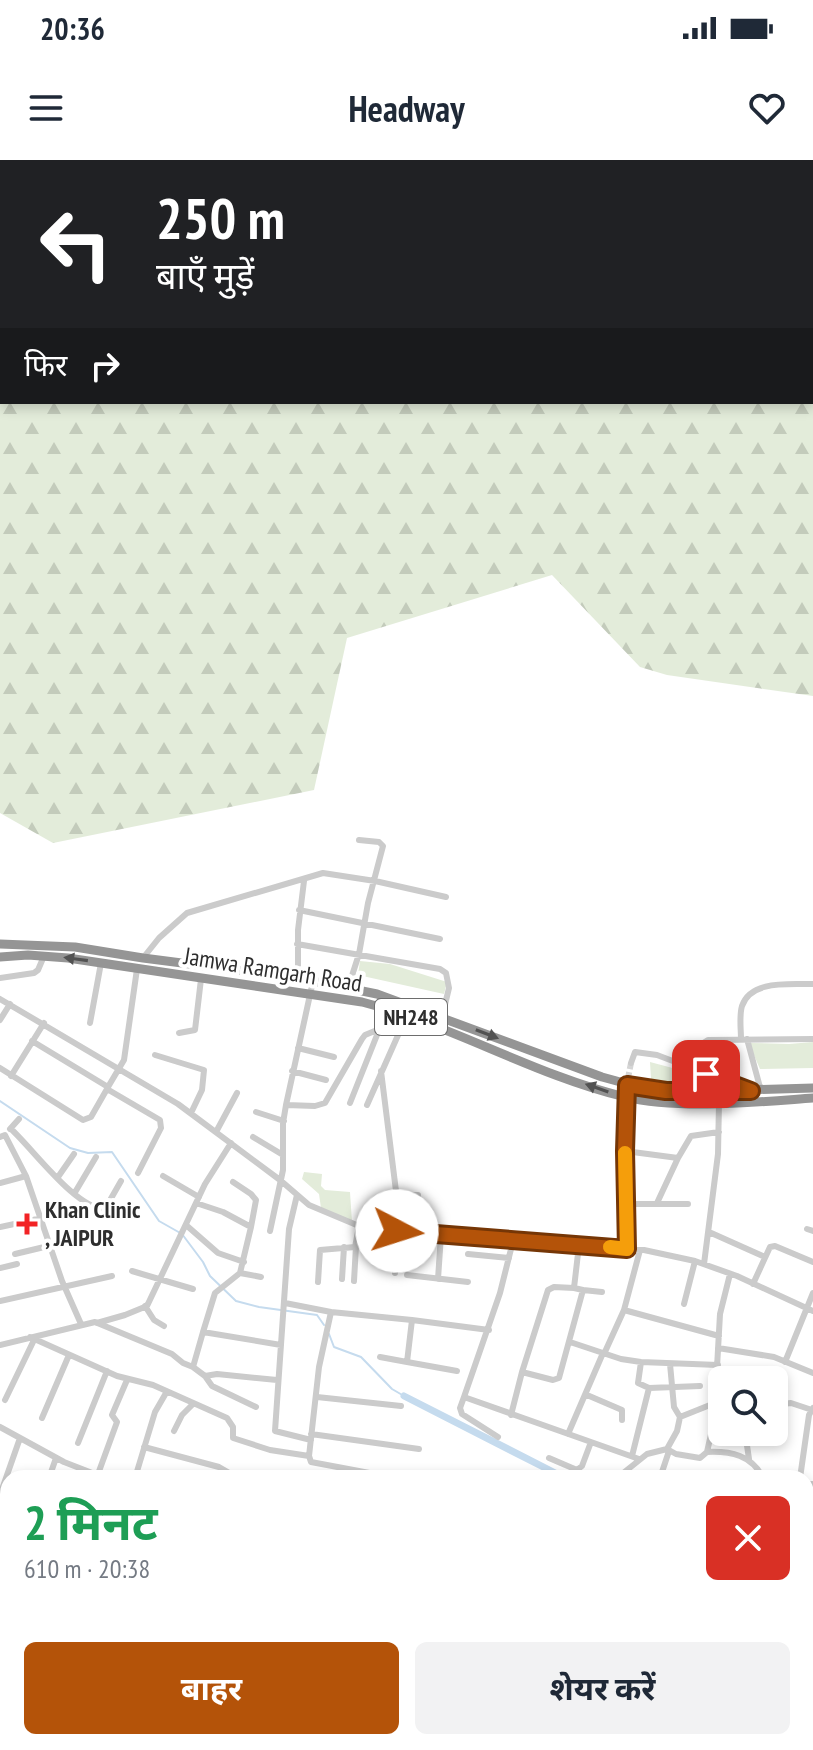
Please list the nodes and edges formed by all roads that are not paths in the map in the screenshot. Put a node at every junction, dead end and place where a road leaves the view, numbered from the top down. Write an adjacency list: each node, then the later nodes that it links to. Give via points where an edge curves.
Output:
1 (359, 840): 3 (street, via 383,846)
2 (304, 881): 3 (street, via 323,873); 5 (street); 13 (street, via 187,913)
3 (375, 881): 4 (street); 6 (street)
4 (446, 897)
5 (299, 910): 6 (street); 9 (street)
6 (365, 923): 7 (street); 10 (street)
7 (440, 939)
8 (0, 944): 13 (highway, Jamwa Ramgarh Road / NH248, via 75,947)
9 (297, 944): 10 (street); 17 (street)
10 (359, 954): 21 (street); 27 (street, via 446,973 449,988)
11 (44, 956): 12 (highway, Jamwa Ramgarh Road / NH248); 14 (highway, Jamwa Ramgarh Road / NH248, one-way to 11); 16 (street, via 34,973)
12 (0, 957)
13 (143, 958): 17 (highway, Jamwa Ramgarh Road / NH248)
14 (101, 963): 15 (highway, Jamwa Ramgarh Road / NH248); 30 (street)
15 (137, 969): 18 (highway, Jamwa Ramgarh Road / NH248); 42 (street)
16 (0, 978)
17 (298, 978): 19 (highway, Jamwa Ramgarh Road / NH248)
18 (201, 979): 22 (highway, Jamwa Ramgarh Road / NH248); 32 (street, via 195,1030)
19 (313, 981): 21 (highway, Jamwa Ramgarh Road / NH248); 22 (street)
20 (813, 984): 33 (street, via 756,990 741,1009)
21 (348, 988): 27 (highway, Jamwa Ramgarh Road / NH248)
22 (310, 993): 25 (highway, Jamwa Ramgarh Road / NH248); 36 (street)
23 (0, 999): 24 (street)
24 (10, 1004): 28 (street); 29 (street)
25 (392, 1010): 26 (highway, Jamwa Ramgarh Road / NH248); 31 (street)
26 (407, 1015): 44 (street); 52 (highway, Jamwa Ramgarh Road / NH248, one-way to 26)
27 (442, 1017): 47 (highway, Jamwa Ramgarh Road / NH248, one-way to 47)
28 (0, 1020)
29 (44, 1023): 35 (street); 42 (street)
30 (90, 1023)
31 (379, 1030): 55 (street); 56 (street, via 365,1035 325,1103)
32 (179, 1033)
33 (744, 1039): 34 (street); 40 (street, via 701,1043); 50 (street)
34 (813, 1039)
35 (32, 1041): 45 (street); 48 (street)
36 (298, 1048): 38 (street); 43 (street)
37 (155, 1055): 59 (street, via 204,1070)
38 (334, 1057)
39 (631, 1063): 40 (street, via 635,1052)
40 (681, 1063): 50 (street)
41 (0, 1068): 45 (street)
42 (119, 1069): 48 (street); 59 (street)
43 (292, 1071): 46 (street); 56 (street)
44 (381, 1071): 57 (street); 83 (street)
45 (11, 1076): 48 (street, via 83,1120 91,1117)
46 (326, 1080)
47 (628, 1081): 50 (highway, Jamwa Ramgarh Road / NH248, via 666,1091); 52 (street)
48 (108, 1088): 72 (street, via 162,1123)
49 (813, 1088): 50 (highway, Jamwa Ramgarh Road / NH248)
50 (756, 1091)
51 (237, 1093): 62 (street)
52 (625, 1097): 54 (highway, Jamwa Ramgarh Road / NH248); 67 (street)
53 (813, 1098): 54 (highway, Jamwa Ramgarh Road / NH248)
54 (719, 1102): 63 (street)
55 (350, 1103)
56 (286, 1105): 61 (street)
57 (367, 1105)
58 (256, 1112): 61 (street)
59 (191, 1113): 62 (street)
60 (19, 1119): 64 (street)
61 (284, 1121): 69 (street)
62 (216, 1132): 66 (street)
63 (719, 1132): 71 (street, via 691,1136); 95 (street)
64 (5, 1133): 73 (street); 75 (street)
65 (253, 1137): 69 (street)
66 (231, 1143): 76 (street); 84 (street)
67 (625, 1151): 71 (street); 86 (street)
68 (74, 1154): 75 (street)
69 (283, 1155): 76 (street)
70 (96, 1157): 80 (street)
71 (678, 1158): 85 (street)
72 (138, 1173)
73 (26, 1176): 79 (street); 88 (street)
74 (163, 1176): 84 (street)
75 (58, 1177): 80 (street)
76 (280, 1180): 81 (street); 93 (street)
77 (121, 1181): 80 (street, via 103,1210)
78 (233, 1182): 92 (street, via 256,1200)
79 (0, 1183)
80 (74, 1194)
81 (297, 1195): 90 (street); 138 (street, via 289,1229)
82 (418, 1195): 83 (street)
83 (397, 1196): 94 (street)
84 (197, 1200): 89 (street); 92 (street)
85 (657, 1203): 86 (street); 87 (street)
86 (626, 1204): 103 (street)
87 (688, 1204)
88 (42, 1218): 91 (street); 101 (street)
89 (185, 1226): 110 (street, via 218,1253); 124 (street)
90 (359, 1226): 94 (street); 100 (street)
91 (0, 1227)
92 (251, 1227): 110 (street)
93 (270, 1231)
94 (397, 1231): 96 (street); 117 (street)
95 (709, 1232): 107 (street); 113 (street)
96 (441, 1235): 98 (street); 123 (street)
97 (86, 1237): 101 (street)
98 (513, 1241): 99 (street); 108 (street)
99 (579, 1245): 103 (street); 130 (street)
100 (356, 1246): 102 (street); 125 (street)
101 (52, 1247): 105 (street); 129 (street)
102 (344, 1247): 122 (street); 126 (street, via 320,1250)
103 (627, 1249): 104 (street)
104 (640, 1250): 109 (street); 139 (street)
105 (15, 1254)
106 (468, 1254): 108 (street)
107 (765, 1257): 111 (street, via 775,1246); 128 (street)
108 (509, 1258): 146 (street)
109 (695, 1261): 113 (street); 136 (street)
110 (244, 1262): 116 (street)
111 (813, 1262)
112 (17, 1264): 114 (street)
113 (704, 1264): 118 (street)
114 (0, 1268)
115 (132, 1271): 124 (street)
116 (240, 1273): 121 (street); 147 (street, via 218,1289)
117 (395, 1273)
118 (730, 1274): 128 (street); 148 (street)
119 (407, 1275): 123 (street)
120 (112, 1276): 129 (street)
121 (261, 1277)
122 (342, 1279)
123 (438, 1279): 127 (street)
124 (160, 1280): 131 (street); 137 (street)
125 (354, 1281)
126 (318, 1282)
127 (468, 1282)
128 (753, 1284): 140 (street)
129 (65, 1285): 135 (street); 144 (street)
130 (574, 1288): 132 (street); 165 (street, via 548,1290)
131 (193, 1289)
132 (583, 1290): 133 (street); 150 (street)
133 (602, 1292)
134 (813, 1293): 140 (street)
135 (0, 1301)
136 (684, 1304)
137 (145, 1306): 143 (street); 145 (street)
138 (284, 1307): 141 (street); 152 (street)
139 (624, 1310): 148 (street); 154 (street)
140 (810, 1310): 159 (street)
141 (331, 1312): 142 (street); 175 (street)
142 (412, 1320): 146 (street); 157 (street)
143 (97, 1323): 144 (street); 162 (street)
144 (81, 1324): 149 (street)
145 (164, 1326)
146 (489, 1330): 176 (street)
147 (203, 1332): 152 (street); 162 (street)
148 (719, 1336): 153 (street)
149 (32, 1338): 151 (street); 155 (street); 177 (street)
150 (570, 1342): 154 (street); 165 (street, via 557,1380)
151 (0, 1345)
152 (281, 1345): 169 (street)
153 (718, 1348): 159 (street); 161 (street)
154 (603, 1354): 158 (street); 174 (street)
155 (69, 1355): 163 (street); 186 (street)
156 (380, 1357): 157 (street)
157 (407, 1362): 164 (street)
158 (641, 1362): 160 (street); 171 (street, via 638,1383)
159 (785, 1362): 166 (street)
160 (670, 1364): 161 (street); 172 (street)
161 (718, 1365)
162 (193, 1367): 167 (street)
163 (107, 1371): 168 (street); 195 (street)
164 (457, 1371)
165 (522, 1372): 184 (street)
166 (813, 1373)
167 (205, 1376): 169 (street); 181 (street, via 212,1386)
168 (127, 1380): 173 (street); 211 (street, via 112,1415 117,1422)
169 (277, 1380): 191 (street, via 275,1431)
170 (700, 1386): 172 (street)
171 (649, 1388): 172 (street); 203 (street)
172 (673, 1388): 185 (street)
173 (166, 1393): 179 (street); 198 (street)
174 (587, 1395): 187 (street, via 619,1408); 190 (street)
175 (317, 1397): 180 (street); 191 (street)
176 (464, 1397): 184 (street); 192 (street, via 462,1414)
177 (5, 1400)
178 (788, 1403): 183 (street)
179 (193, 1404): 189 (street); 202 (street, via 227,1418 233,1438)
180 (401, 1406)
181 (256, 1407)
182 (708, 1408): 185 (street)
183 (812, 1409): 219 (street)
184 (511, 1415): 190 (street)
185 (680, 1417): 200 (street)
186 (42, 1418)
187 (622, 1420)
188 (0, 1427): 193 (street)
189 (174, 1431)
190 (568, 1434): 194 (street)
191 (311, 1437): 199 (street); 202 (street)
192 (498, 1437)
193 (20, 1438): 204 (street); 208 (street)
194 (591, 1442): 203 (street); 205 (street, via 577,1470)
195 (78, 1443)
196 (708, 1446): 201 (street)
197 (747, 1446): 206 (street)
198 (144, 1447): 212 (street); 213 (street)
199 (419, 1449)
200 (668, 1450): 201 (street, via 700,1458); 203 (street); 217 (street)
201 (707, 1452): 206 (street)
202 (309, 1456): 207 (street, via 311,1462)
203 (636, 1457): 216 (street)
204 (56, 1458): 209 (street); 210 (street)
205 (549, 1458)
206 (749, 1459): 218 (street)
207 (329, 1466): 214 (street); 215 (street)
208 (9, 1470)
209 (52, 1470)
210 (82, 1470)
211 (103, 1470)
212 (137, 1470)
213 (224, 1470)
214 (328, 1470)
215 (351, 1470)
216 (624, 1470)
217 (662, 1470)
218 (759, 1470)
219 (801, 1470)

